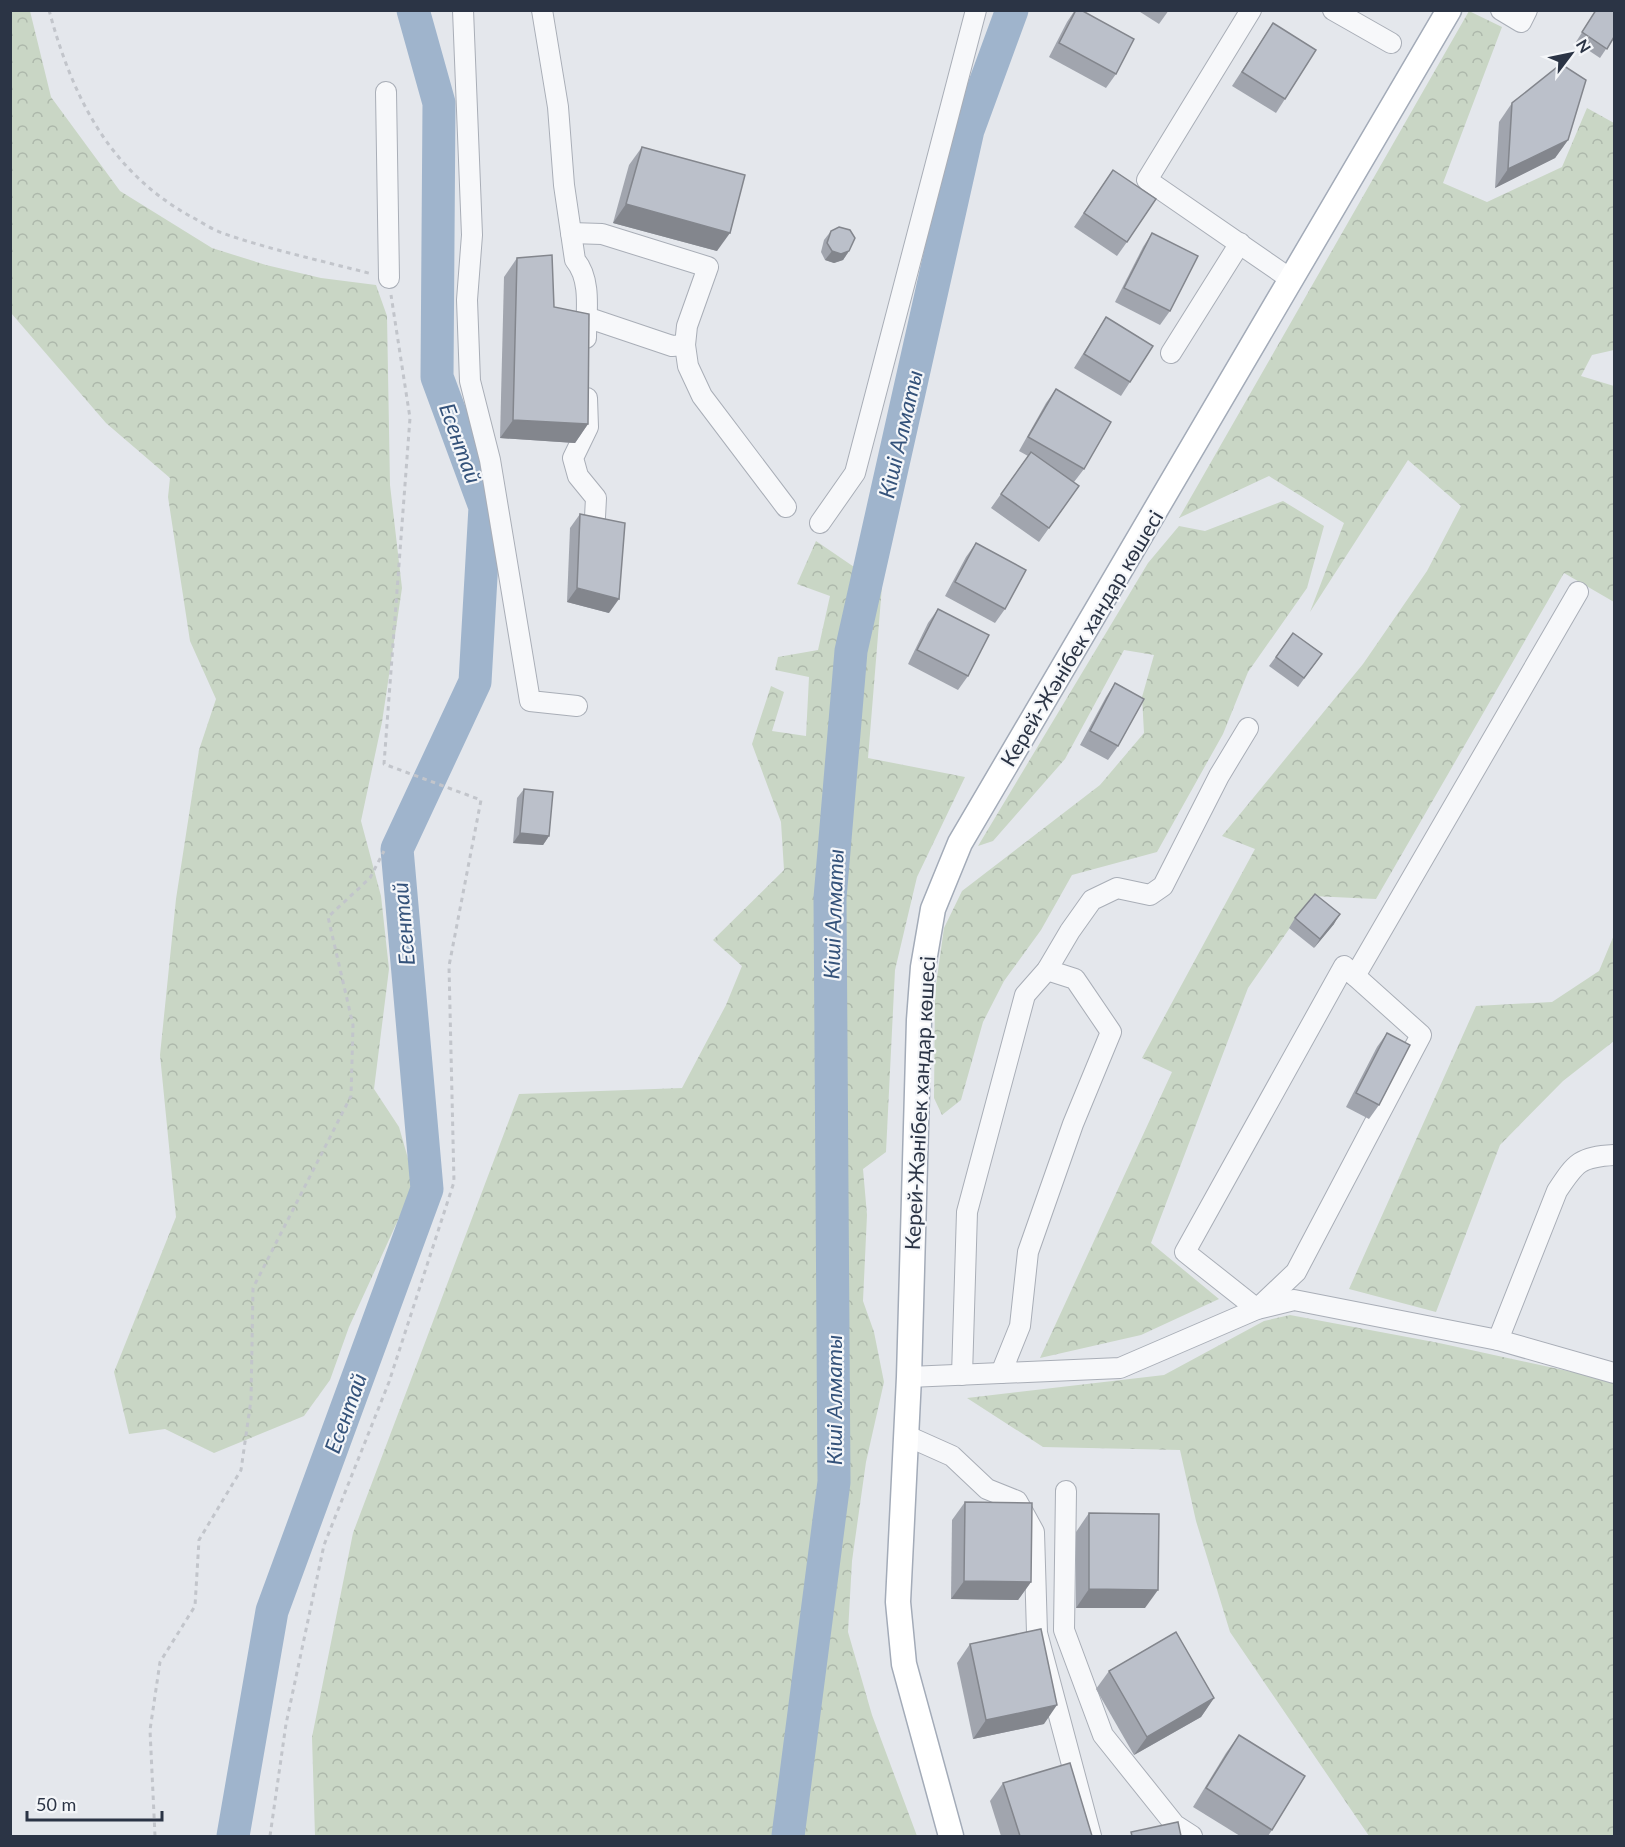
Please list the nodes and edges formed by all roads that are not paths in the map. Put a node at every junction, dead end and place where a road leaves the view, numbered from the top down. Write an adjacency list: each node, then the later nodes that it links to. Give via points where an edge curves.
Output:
1 (463, 10): 24 (street, via 472,235 467,300 470,381 490,460 530,701)
2 (542, 10): 11 (street, via 558,107)
3 (976, 10): 22 (street, via 855,473)
4 (1251, 10): 12 (street, via 1147,180)
5 (1333, 10): 9 (street)
6 (1449, 10): 14 (main road, Керей-Жәнібек хандар көшесі)
7 (1501, 10): 8 (street, via 1521,22)
8 (1527, 10)
9 (1392, 43)
10 (386, 92): 13 (street)
11 (571, 232): 15 (street, via 575,260 586,285); 16 (street, via 602,234 708,267 687,326)
12 (1240, 243): 14 (street); 17 (street)
13 (389, 278)
14 (1293, 280): 34 (main road, Керей-Жәнібек хандар көшесі, via 960,843 933,909 919,1020)
15 (586, 317): 16 (street, via 672,346); 18 (street)
16 (685, 345): 20 (street, via 688,366 702,396)
17 (1171, 353)
18 (587, 361)
19 (587, 383): 21 (street, via 588,427 573,458 578,476 596,498)
20 (786, 507)
21 (595, 517)
22 (820, 523)
23 (1578, 592): 27 (street)
24 (577, 706)
25 (1248, 728): 26 (street, via 1163,886 1150,895 1117,888 1092,900)
26 (1047, 970): 31 (street, via 1075,979 1111,1032 1065,1145 1028,1252 1020,1326); 33 (street, via 1025,995 967,1212)
27 (1355, 976): 29 (street, via 1421,1035 1296,1272); 29 (street, via 1344,966 1185,1252)
28 (1614, 1155): 30 (street, via 1590,1156 1572,1168 1557,1191)
29 (1257, 1309): 30 (street, via 1294,1300); 31 (street, via 1120,1368)
30 (1498, 1340): 32 (street)
31 (1001, 1373): 33 (street)
32 (1614, 1373)
33 (962, 1375): 34 (street)
34 (909, 1377): 35 (main road, Керей-Жәнібек хандар көшесі)
35 (905, 1435): 37 (main road, Керей-Жәнібек хандар көшесі, via 898,1602 904,1664); 38 (street, via 952,1456 987,1489 1017,1501 1034,1532 1036,1633)
36 (1066, 1491): 39 (street, via 1064,1630 1103,1735 1175,1825)
37 (951, 1836)
38 (1091, 1836)
39 (1192, 1836)

